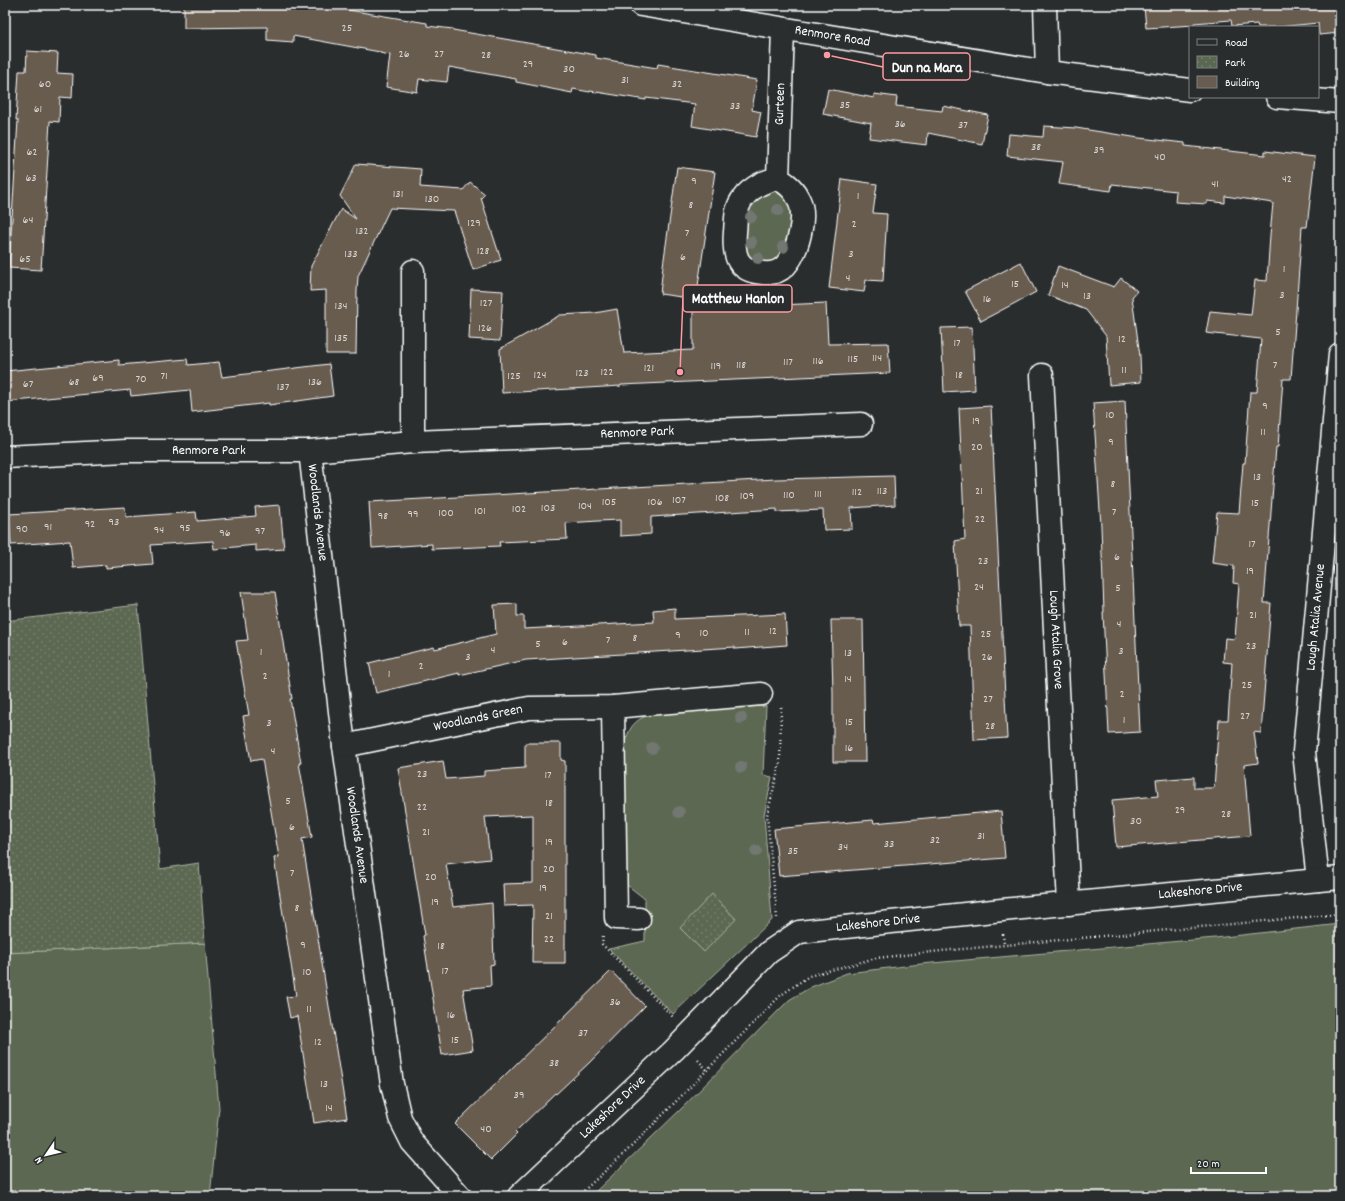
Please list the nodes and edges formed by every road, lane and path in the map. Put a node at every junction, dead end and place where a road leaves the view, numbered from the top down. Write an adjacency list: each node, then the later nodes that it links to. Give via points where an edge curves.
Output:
1 (641, 5): 3 (street, Renmore Road)
2 (1045, 5): 4 (street)
3 (783, 30): 4 (street, Renmore Road); 8 (street, Gurteen)
4 (1047, 72): 5 (street, Renmore Road)
5 (1189, 90)
6 (1290, 98): 7 (street)
7 (1340, 102)
8 (778, 179)
9 (413, 271): 13 (street)
10 (1340, 354): 20 (street, Lough Atalia Avenue, via 1304,752)
11 (1042, 374): 21 (street, Lough Atalia Grove)
12 (861, 424): 13 (street, Renmore Park)
13 (413, 442): 14 (street, Renmore Park)
14 (310, 451): 15 (street, Renmore Park, via 126,451); 18 (street, Woodlands Avenue)
15 (5, 457)
16 (761, 694): 17 (street, Woodlands Green); 25 (path, via 781,707 780,763 768,815 777,918)
17 (613, 707): 18 (street, Woodlands Green, via 528,708); 23 (street)
18 (344, 746): 27 (street, Woodlands Avenue, via 392,1084 400,1118 412,1142)
19 (1340, 878): 20 (street, Lakeshore Drive)
20 (1318, 880): 21 (street, Lakeshore Drive)
21 (1069, 904): 25 (street, Lakeshore Drive, via 799,932)
22 (1340, 914): 29 (path, via 876,958 809,976 781,995 631,1147)
23 (616, 918): 24 (street); 26 (path, via 604,933 602,944)
24 (639, 919)
25 (784, 942): 26 (street, Lakeshore Drive, via 769,952)
26 (690, 1034): 28 (street, Lakeshore Drive)
27 (460, 1196)
28 (519, 1196)
29 (578, 1196)

